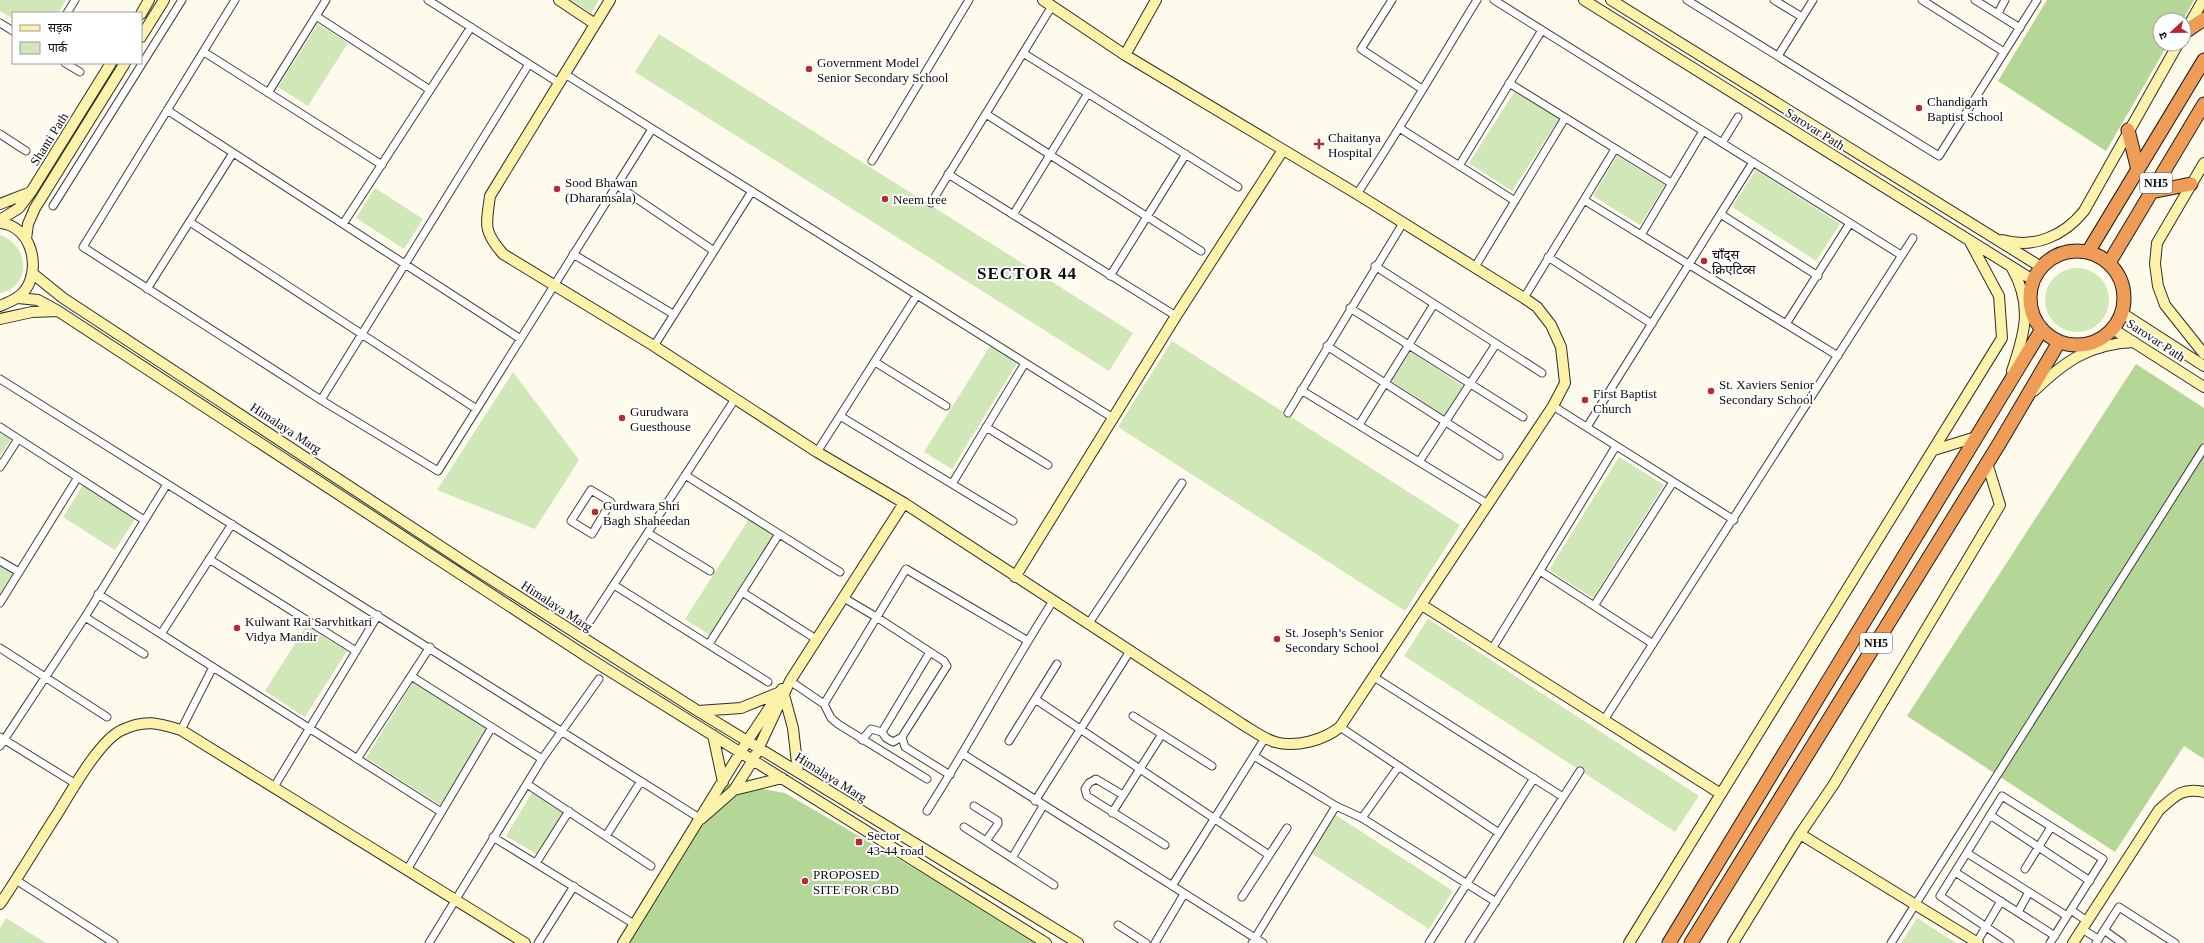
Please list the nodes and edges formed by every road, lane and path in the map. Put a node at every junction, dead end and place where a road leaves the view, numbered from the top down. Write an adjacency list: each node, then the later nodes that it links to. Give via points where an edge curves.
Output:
1 (75, 0): 26 (street)
2 (149, 0): 27 (street)
3 (164, 0): 40 (street)
4 (182, 0): 51 (street)
5 (235, 0): 41 (street)
6 (326, 0): 29 (street)
7 (428, 0): 35 (street)
8 (559, 0): 34 (street)
9 (610, 0): 34 (street)
10 (969, 0): 79 (street)
11 (1156, 0): 45 (street)
12 (1392, 0): 58 (street, via 1361,49)
13 (1477, 0): 58 (street)
14 (1494, 0): 39 (street)
15 (1584, 0): 112 (street, Sarovar Path)
16 (1611, 0): 109 (street, Sarovar Path)
17 (1687, 0): 46 (street)
18 (1774, 0): 30 (street)
19 (1813, 0): 30 (street)
20 (1922, 0): 43 (street)
21 (1975, 0): 28 (street, via 1994,13)
22 (2005, 0): 28 (street)
23 (2037, 0): 36 (street)
24 (2204, 0): 31 (street)
25 (1047, 3): 42 (street); 45 (street)
26 (68, 12)
27 (142, 12)
28 (1998, 12): 36 (street)
29 (316, 16): 59 (street); 60 (street)
30 (1802, 17): 46 (street)
31 (2192, 20)
32 (2204, 20): 37 (highway)
33 (0, 23): 38 (street)
34 (595, 24): 55 (street)
35 (470, 27): 53 (street); 59 (street)
36 (2020, 28): 43 (street)
37 (2192, 28)
38 (12, 30)
39 (1542, 30): 57 (street); 70 (street)
40 (142, 35)
41 (204, 52): 60 (street); 63 (street)
42 (1023, 52): 61 (street); 64 (street)
43 (2004, 52): 46 (street, via 1939,156)
44 (2173, 52): 69 (street)
45 (1125, 55): 74 (street)
46 (1778, 56)
47 (2204, 60): 84 (highway, NH5)
48 (67, 64): 54 (street)
49 (110, 64): 91 (street, Shanti Path)
50 (124, 64): 111 (street, via 36,208 28,224)
51 (142, 64)
52 (142, 64): 98 (street)
53 (529, 64): 56 (street); 120 (street)
54 (80, 72)
55 (565, 74): 56 (street); 67 (street)
56 (559, 82): 130 (street, via 490,196 486,223 490,238 503,254)
57 (1509, 83): 66 (street); 83 (street)
58 (1422, 89): 68 (street)
59 (430, 90): 82 (street)
60 (268, 93): 82 (street)
61 (1088, 93): 77 (street); 78 (street)
62 (2204, 104): 92 (highway, NH5)
63 (167, 110): 76 (street); 131 (street, via 83,247)
64 (986, 114): 78 (street); 85 (street)
65 (1738, 117): 72 (street)
66 (1565, 118): 73 (street); 95 (street)
67 (652, 129): 88 (street); 90 (street)
68 (1401, 129): 83 (street); 93 (street)
69 (2128, 130): 84 (highway); 109 (street, via 2084,211 2069,227 2052,237 2034,242 2012,242)
70 (1703, 131): 72 (street); 86 (street)
71 (0, 134): 75 (street)
72 (1722, 143): 80 (street)
73 (1615, 149): 86 (street); 94 (street)
74 (1283, 150): 93 (street); 141 (street)
75 (26, 151)
76 (233, 153): 103 (street); 107 (street)
77 (1186, 154): 89 (street); 101 (street)
78 (1050, 155): 99 (street); 101 (street)
79 (872, 160)
80 (1753, 162): 100 (street); 105 (street)
81 (2204, 163): 87 (street)
82 (382, 165): 107 (street)
83 (1459, 166): 95 (street)
84 (2138, 170): 115 (highway, NH5)
85 (948, 174): 96 (street); 99 (street)
86 (1671, 183): 108 (street)
87 (2191, 184): 92 (highway); 155 (street, via 2157,243 2155,270 2165,305)
88 (618, 186): 113 (street); 116 (street)
89 (1238, 187)
90 (752, 191): 113 (street); 132 (street)
91 (32, 192): 97 (street); 102 (street, Shanti Path, via 19,208)
92 (2151, 192): 119 (highway, NH5)
93 (1357, 194): 104 (street)
94 (1584, 200): 108 (street); 118 (street)
95 (1515, 201): 125 (street)
96 (931, 203)
97 (0, 204)
98 (53, 206)
99 (1013, 215): 127 (street)
100 (1722, 215): 122 (street); 128 (street)
101 (1147, 217): 114 (street); 127 (street)
102 (0, 220)
103 (190, 222): 131 (street); 147 (street)
104 (1403, 223): 121 (street); 125 (street)
105 (1850, 223): 117 (street); 128 (street)
106 (0, 224): 111 (street, via 12,227)
107 (343, 224): 120 (street)
108 (1641, 235): 122 (street)
109 (1990, 235): 124 (street, Sarovar Path)
110 (1913, 238): 117 (street)
111 (26, 239): 126 (street, via 32,254)
112 (1969, 240): 123 (street, Sarovar Path); 186 (street, via 1998,296 2002,338)
113 (714, 251): 139 (street)
114 (1201, 252)
115 (2088, 252): 119 (highway); 124 (highway, via 2066,252 2051,258)
116 (573, 254): 130 (street); 139 (street)
117 (1901, 255): 156 (street)
118 (1548, 257): 134 (street); 143 (street)
119 (2109, 263): 140 (highway, via 2118,273 2124,289)
120 (405, 264): 147 (street); 148 (street)
121 (1375, 266): 135 (street); 137 (street)
122 (1690, 266): 143 (street); 144 (street)
123 (2012, 267): 129 (street, Sarovar Path); 165 (street, via 2020,281 2026,320 2022,341)
124 (2041, 267): 129 (highway)
125 (1475, 268): 134 (street)
126 (32, 273): 133 (street, via 26,290); 251 (street, Himalaya Marg, via 63,298 472,567)
127 (1110, 276): 141 (street)
128 (1818, 276): 144 (street)
129 (2033, 280): 145 (highway, via 2030,291 2031,306)
130 (554, 284): 148 (street); 153 (street)
131 (148, 289): 168 (street)
132 (917, 295): 157 (street); 158 (street)
133 (18, 298): 136 (street); 138 (street, Himalaya Marg, via 38,300)
134 (1524, 298): 171 (street, via 1537,307 1551,325 1561,347 1565,383)
135 (1434, 304): 151 (street); 152 (street)
136 (0, 306)
137 (1350, 308): 151 (street); 154 (street)
138 (58, 311): 142 (street, via 32,312); 263 (street, Himalaya Marg, via 592,660)
139 (672, 314): 153 (street)
140 (2122, 314): 146 (highway); 159 (street)
141 (1176, 316): 176 (street)
142 (0, 319)
143 (1652, 324): 181 (street)
144 (1786, 324): 156 (street)
145 (2042, 329): 149 (highway); 165 (highway, NH5)
146 (2113, 329): 149 (highway, via 2100,339 2085,345); 150 (street, Sarovar Path)
147 (362, 334): 168 (street); 172 (street)
148 (519, 338): 172 (street)
149 (2059, 342): 169 (highway, NH5)
150 (2134, 342): 164 (street, Sarovar Path); 169 (street, via 2108,345 2074,357 2055,370)
151 (1408, 344): 162 (street); 163 (street)
152 (1496, 344): 160 (street); 163 (street)
153 (654, 346): 167 (street)
154 (1327, 346): 162 (street); 166 (street)
155 (2204, 354)
156 (1838, 356): 202 (street)
157 (875, 362): 170 (street); 174 (street)
158 (1025, 363): 176 (street); 180 (street)
159 (2204, 366)
160 (1542, 374)
161 (0, 380): 197 (street)
162 (1384, 383): 177 (street); 178 (street)
163 (1470, 383): 175 (street); 177 (street)
164 (2204, 387)
165 (2006, 388): 182 (highway, NH5)
166 (1301, 390): 173 (street); 178 (street)
167 (734, 399): 187 (street); 193 (street)
168 (321, 400): 172 (street, via 438,471)
169 (2025, 400): 190 (highway, NH5)
170 (946, 406)
171 (1554, 406): 181 (street); 200 (street)
172 (475, 408)
173 (1288, 413)
174 (840, 416): 187 (street); 198 (street)
175 (1523, 417)
176 (1113, 418): 214 (street)
177 (1444, 422): 188 (street); 189 (street)
178 (1359, 425): 189 (street)
179 (0, 427): 183 (street)
180 (986, 427): 191 (street); 198 (street)
181 (1587, 427): 184 (street)
182 (1976, 437): 186 (street); 363 (highway, NH5)
183 (18, 439): 192 (street); 194 (street)
184 (1616, 446): 195 (street); 211 (street)
185 (2204, 448): 338 (street)
186 (1934, 450): 293 (street)
187 (817, 452): 199 (street)
188 (1499, 456)
189 (1419, 462): 200 (street)
190 (1987, 463): 312 (street, via 2000,505 1834,784); 364 (highway, NH5)
191 (1048, 465)
192 (0, 466)
193 (685, 475): 205 (street); 207 (street)
194 (78, 477): 201 (street); 212 (street)
195 (1673, 482): 202 (street); 222 (street)
196 (1182, 483): 227 (street)
197 (167, 484): 201 (street); 204 (street)
198 (952, 484): 203 (street)
199 (904, 503): 214 (street); 218 (street)
200 (1488, 504): 221 (street)
201 (144, 520): 217 (street)
202 (1734, 520): 232 (street)
203 (1013, 521)
204 (232, 524): 208 (street); 223 (street)
205 (648, 533): 210 (street); 215 (street)
206 (592, 534): 206 (street, via 571,521 591,490 611,502)
207 (779, 534): 213 (street); 216 (street)
208 (209, 559): 228 (street); 236 (street)
209 (0, 561): 212 (street)
210 (710, 571)
211 (1540, 571): 222 (street); 235 (street)
212 (19, 572): 220 (street)
213 (840, 572)
214 (1015, 577): 219 (street)
215 (614, 584): 226 (street); 231 (street)
216 (742, 592): 229 (street); 231 (street)
217 (98, 594): 224 (street); 228 (street)
218 (844, 598): 225 (street); 229 (street)
219 (1053, 601): 227 (street); 230 (street)
220 (0, 603)
221 (1422, 605): 235 (street); 243 (street)
222 (1594, 606): 232 (street)
223 (378, 615): 233 (street); 236 (street)
224 (85, 617): 239 (street); 244 (street)
225 (878, 618): 230 (street, via 906,569); 238 (street); 250 (street)
226 (590, 621)
227 (1089, 623): 237 (street)
228 (161, 634): 241 (street)
229 (816, 639): 246 (street)
230 (1028, 641): 272 (street)
231 (709, 644): 247 (street)
232 (1653, 644): 254 (street)
233 (430, 647): 242 (street); 260 (street)
234 (0, 648): 244 (street)
235 (1492, 650): 254 (street)
236 (356, 651): 257 (street)
237 (1130, 651): 259 (street); 265 (street)
238 (930, 652): 261 (street); 264 (street, via 947,666)
239 (144, 654)
240 (1057, 664): 249 (street)
241 (213, 667): 257 (street); 258 (street)
242 (411, 676): 255 (street); 274 (street)
243 (1374, 677): 256 (street); 284 (street)
244 (45, 678): 253 (street); 268 (street)
245 (599, 679): 260 (street)
246 (790, 681): 248 (street); 250 (street)
247 (768, 682)
248 (781, 694): 251 (street, via 741,708); 266 (street); 270 (street); 281 (street, via 793,728)
249 (1035, 699): 259 (street); 269 (street)
250 (824, 704): 267 (street, via 831,718)
251 (698, 711): 266 (street, Himalaya Marg)
252 (1133, 716): 262 (street)
253 (107, 717)
254 (1604, 720): 293 (street)
255 (492, 727): 275 (street); 302 (street)
256 (1340, 727): 265 (street, via 1310,742 1289,744); 278 (street)
257 (309, 728): 274 (street); 290 (street)
258 (180, 730): 288 (street, via 155,722 121,730 105,742); 290 (street)
259 (1082, 730): 279 (street); 296 (street)
260 (561, 732): 275 (street); 286 (street)
261 (882, 732): 264 (street, via 893,742); 267 (street, via 871,729)
262 (1162, 734): 277 (street); 279 (street)
263 (713, 735): 271 (street, Himalaya Marg); 287 (street)
264 (902, 737): 282 (street, via 905,747)
265 (1265, 738): 273 (street)
266 (748, 740): 270 (street, Himalaya Marg); 271 (street)
267 (862, 740): 285 (street)
268 (1, 741): 288 (street)
269 (1009, 741)
270 (758, 747): 276 (street); 281 (street, Himalaya Marg)
271 (740, 753): 276 (street, Himalaya Marg); 287 (street)
272 (963, 754): 282 (street); 296 (street)
273 (1254, 756): 299 (street); 305 (street)
274 (357, 759): 302 (street)
275 (542, 759): 289 (street)
276 (752, 760): 283 (street, Himalaya Marg); 291 (street)
277 (1212, 766)
278 (1399, 766): 306 (street); 311 (street)
279 (1140, 770): 294 (street); 305 (street)
280 (1580, 771): 295 (street)
281 (798, 772): 356 (street, Himalaya Marg)
282 (950, 775): 301 (street)
283 (782, 778): 291 (street); 355 (street, Himalaya Marg)
284 (1534, 778): 295 (street); 311 (street)
285 (927, 779)
286 (641, 781): 307 (street); 313 (street)
287 (723, 782): 307 (street)
288 (76, 784): 326 (street)
289 (527, 784): 300 (street); 314 (street)
290 (274, 787): 324 (street)
291 (734, 790): 307 (street)
292 (2204, 792): 344 (street, via 2190,789 2175,796 2159,810)
293 (1721, 794): 362 (street)
294 (1123, 795): 303 (street); 303 (street, via 1096,779 1085,789 1087,796)
295 (1563, 797): 336 (street)
296 (1035, 801): 298 (street)
297 (974, 806): 315 (street, via 998,821)
298 (1043, 806): 320 (street); 331 (street)
299 (1336, 806): 306 (street); 348 (street)
300 (568, 811): 313 (street); 321 (street)
301 (927, 811)
302 (441, 812): 324 (street)
303 (1112, 813): 316 (street)
304 (1990, 814): 309 (street, via 2002,796); 317 (street); 318 (street)
305 (1214, 818): 319 (street); 331 (street)
306 (1362, 818): 328 (street)
307 (701, 819): 342 (street)
308 (964, 827): 315 (street)
309 (2051, 827): 317 (street); 327 (street, via 2103,859)
310 (1287, 828): 319 (street)
311 (1499, 834): 328 (street)
312 (1800, 834): 338 (street); 365 (street)
313 (606, 836): 322 (street)
314 (493, 837): 321 (street); 335 (street)
315 (986, 841): 320 (street)
316 (1164, 845)
317 (2040, 846): 323 (street); 327 (street)
318 (1967, 853): 325 (street); 332 (street)
319 (1270, 855): 334 (street)
320 (1012, 858): 330 (street)
321 (536, 863): 329 (street)
322 (651, 866)
323 (2025, 869)
324 (407, 870): 335 (street)
325 (1955, 872): 337 (street); 345 (street, via 1940,896)
326 (16, 880): 339 (street); 350 (street)
327 (2090, 880): 341 (street)
328 (1467, 884): 336 (street); 360 (street)
329 (574, 886): 342 (street); 353 (street)
330 (1054, 886)
331 (1172, 886): 333 (street)
332 (2029, 892): 340 (street); 341 (street)
333 (1184, 894): 348 (street); 358 (street)
334 (1242, 897)
335 (455, 900): 351 (street); 352 (street)
336 (1496, 902): 361 (street)
337 (2001, 902): 340 (street); 345 (street)
338 (1916, 903): 366 (street); 367 (street)
339 (0, 904)
340 (2018, 912): 347 (street)
341 (2069, 913): 344 (street); 347 (street)
342 (634, 924): 354 (street)
343 (1118, 924): 357 (street)
344 (2084, 925): 349 (street); 370 (street)
345 (1986, 927): 367 (street); 368 (street)
346 (2104, 930): 349 (street); 371 (street); 372 (street, via 2119,907)
347 (2055, 936): 369 (street)
348 (1254, 941): 359 (street)
349 (2097, 941)
350 (114, 943)
351 (429, 943)
352 (525, 943)
353 (538, 943)
354 (623, 943)
355 (1046, 943)
356 (1078, 943)
357 (1146, 943)
358 (1155, 943)
359 (1263, 943)
360 (1429, 943)
361 (1469, 943)
362 (1629, 943)
363 (1669, 943)
364 (1691, 943)
365 (1733, 943)
366 (1891, 943)
367 (1977, 943)
368 (2010, 943)
369 (2050, 943)
370 (2073, 943)
371 (2122, 943)
372 (2175, 943)

